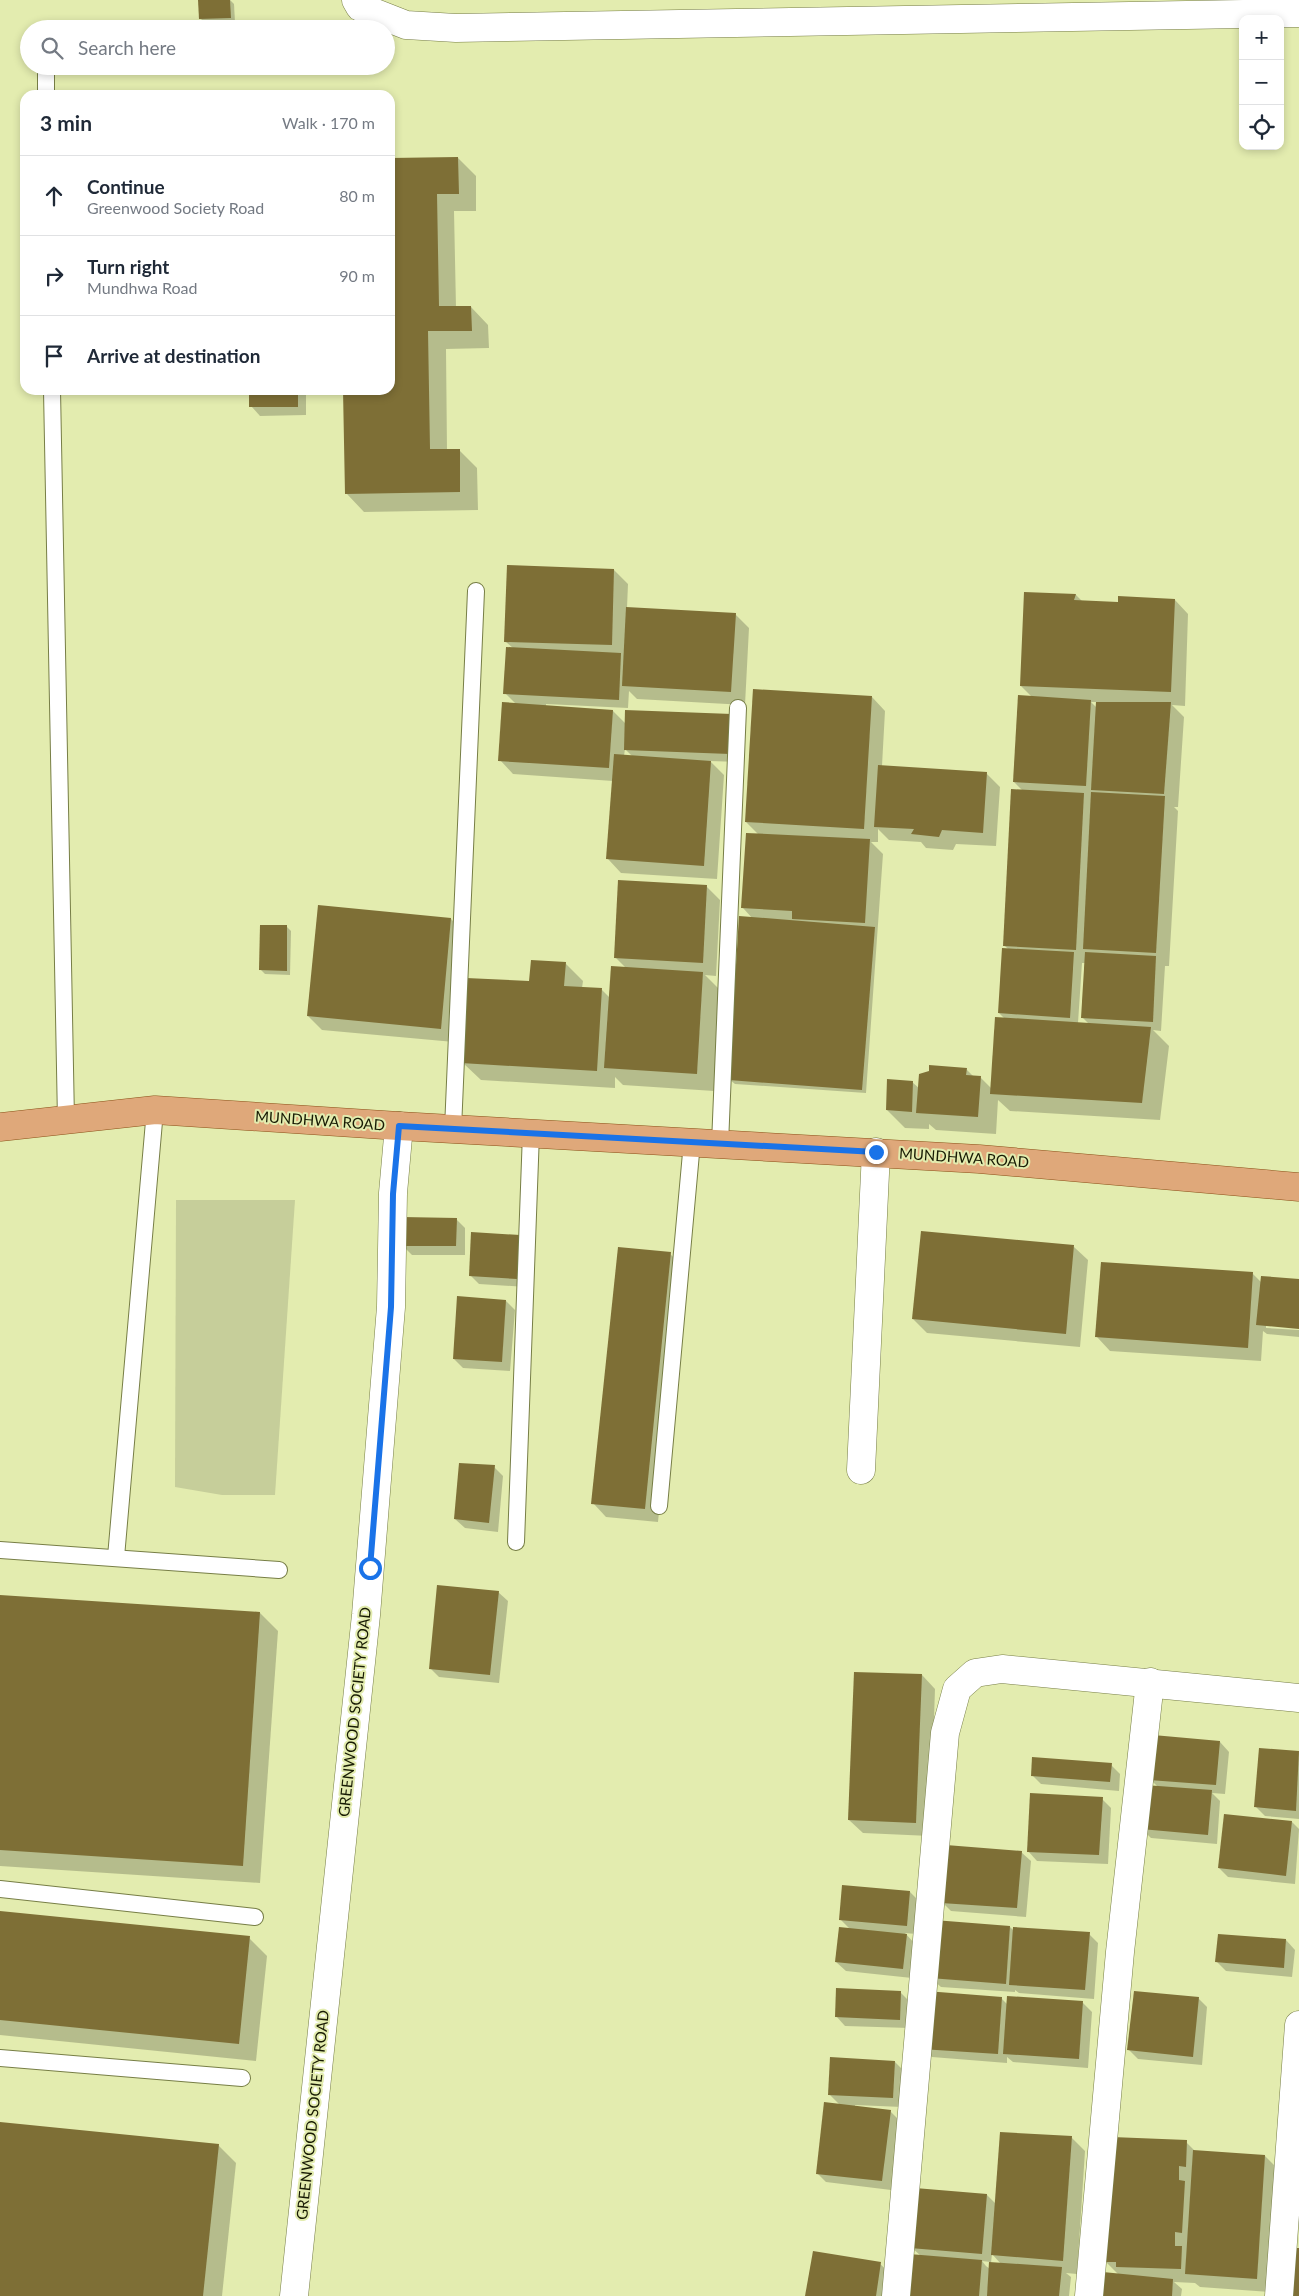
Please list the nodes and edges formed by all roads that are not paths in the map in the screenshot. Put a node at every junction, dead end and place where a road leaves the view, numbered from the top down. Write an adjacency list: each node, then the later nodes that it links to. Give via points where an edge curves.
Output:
1 (356, 0): 3 (street, via 360,6)
2 (1299, 13): 4 (street, via 456,28 406,25)
3 (394, 20)
4 (395, 20)
5 (46, 75): 6 (lane)
6 (46, 90)
7 (52, 395): 11 (lane)
8 (476, 591): 14 (lane)
9 (738, 708): 17 (lane)
10 (154, 1110): 11 (main road, MUNDHWA ROAD); 12 (main road, MUNDHWA ROAD); 24 (lane)
11 (66, 1120): 13 (main road, MUNDHWA ROAD)
12 (399, 1126): 14 (main road, MUNDHWA ROAD); 33 (street, GREENWOOD SOCIETY ROAD, via 393,1194 391,1307 366,1615)
13 (0, 1127)
14 (453, 1129): 15 (main road, MUNDHWA ROAD)
15 (531, 1134): 16 (main road, MUNDHWA ROAD); 22 (lane)
16 (692, 1142): 17 (main road, MUNDHWA ROAD); 21 (lane)
17 (720, 1144): 18 (main road, MUNDHWA ROAD)
18 (876, 1152): 19 (main road, MUNDHWA ROAD); 20 (street)
19 (1299, 1187)
20 (861, 1470)
21 (659, 1506)
22 (516, 1542)
23 (0, 1550): 24 (lane)
24 (116, 1558): 25 (lane)
25 (279, 1570)
26 (1150, 1682): 27 (street); 34 (street, via 1002,1669 975,1673 957,1689 945,1732); 35 (street, via 1120,1952)
27 (1299, 1698)
28 (0, 1889): 29 (lane)
29 (255, 1917)
30 (1299, 2025): 36 (street)
31 (0, 2058): 32 (lane)
32 (242, 2078)
33 (294, 2296)
34 (896, 2296)
35 (1089, 2296)
36 (1279, 2296)

